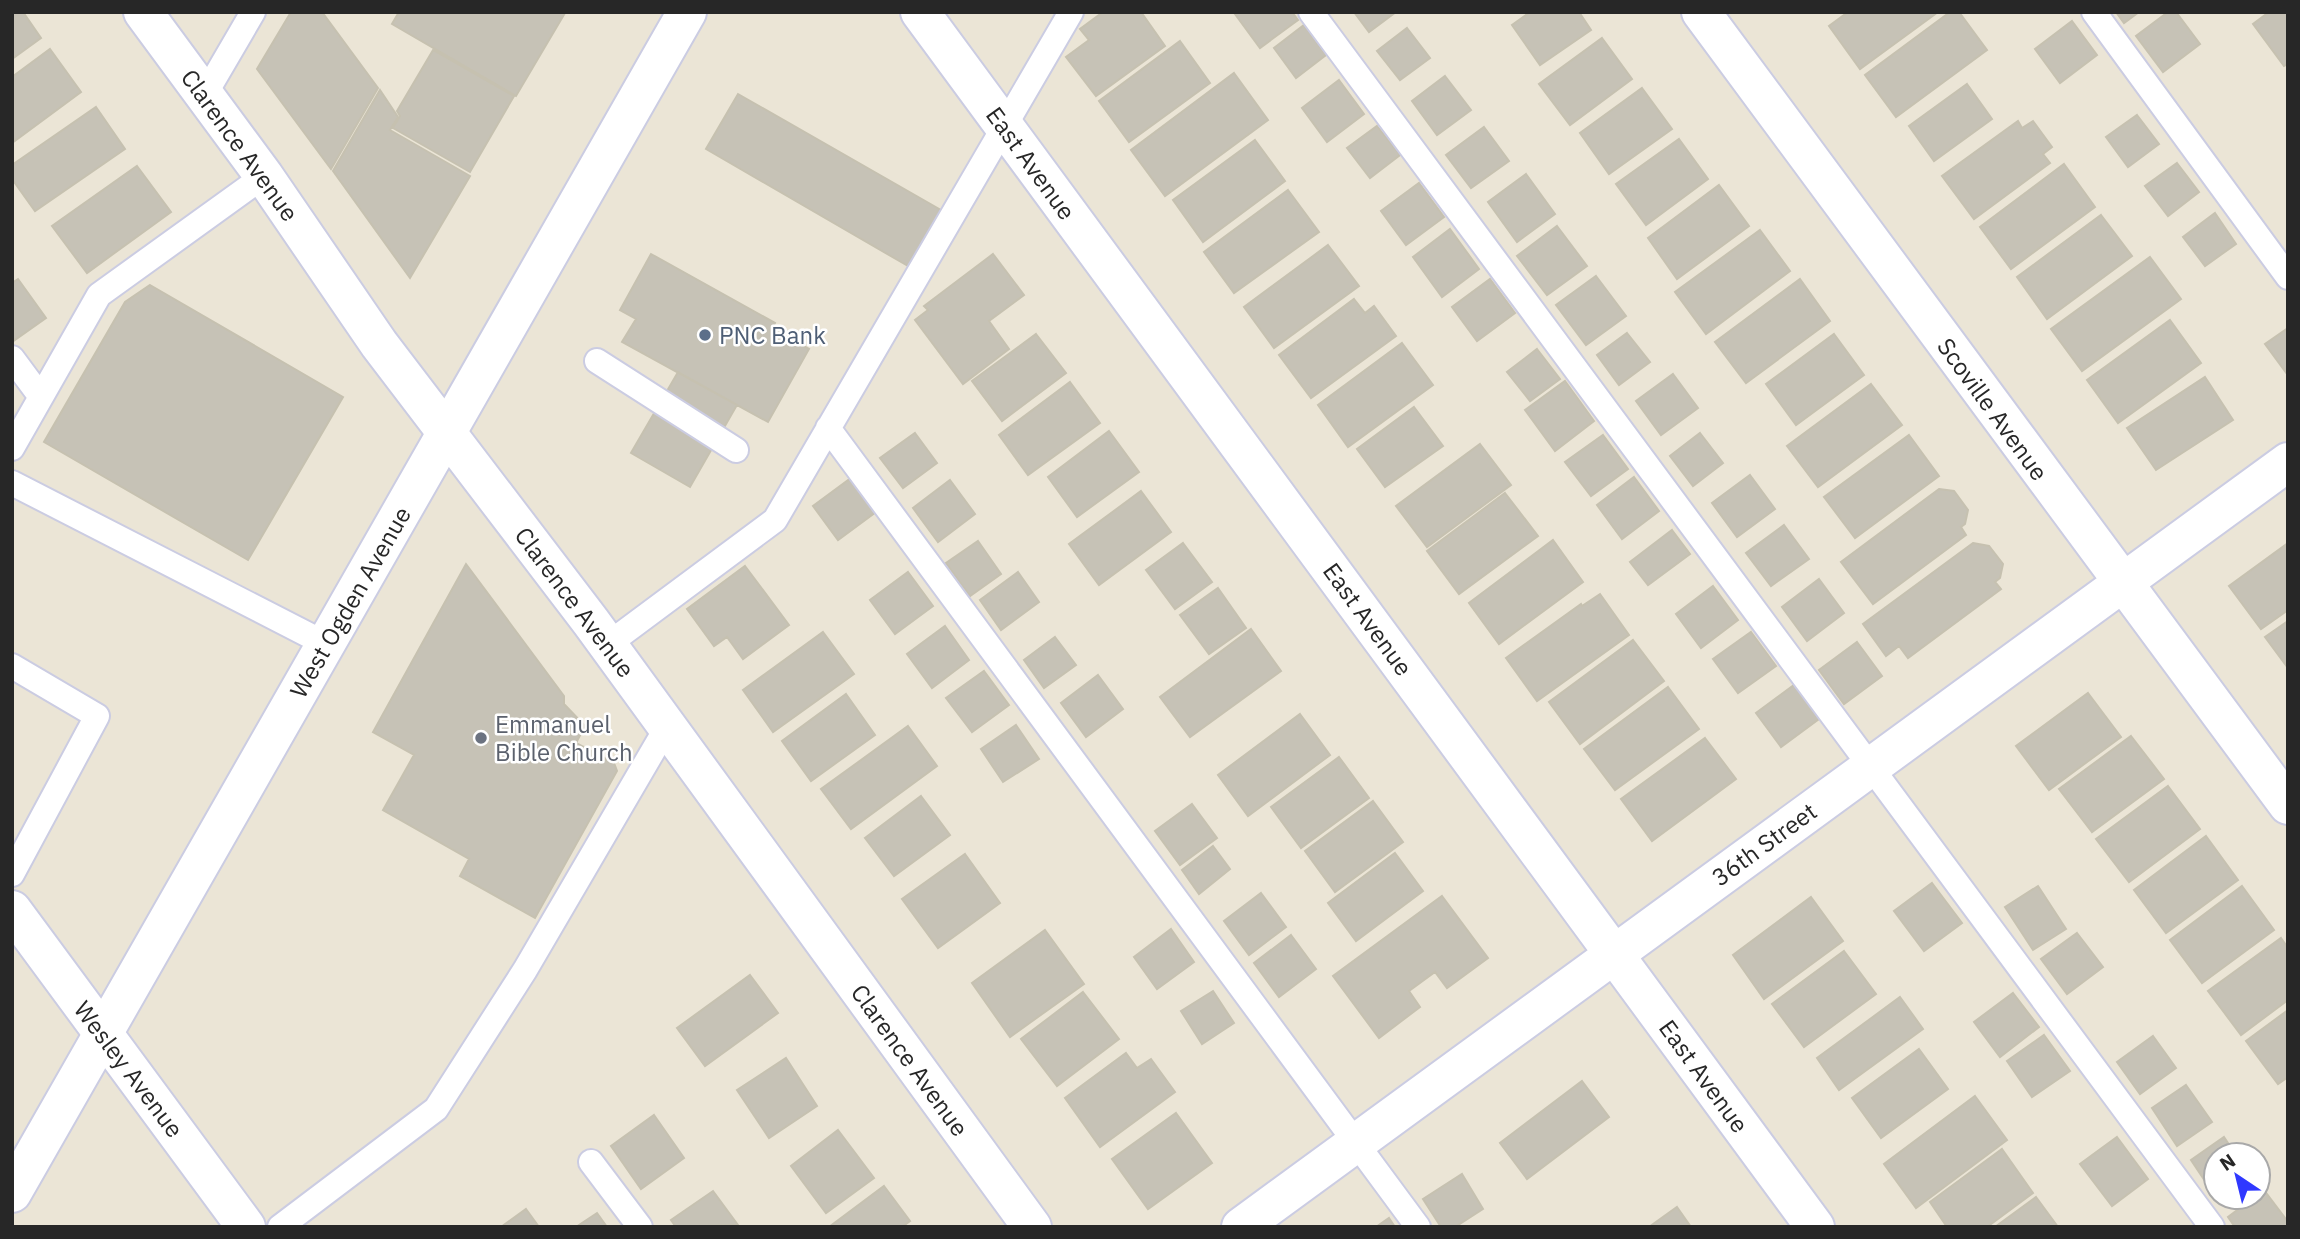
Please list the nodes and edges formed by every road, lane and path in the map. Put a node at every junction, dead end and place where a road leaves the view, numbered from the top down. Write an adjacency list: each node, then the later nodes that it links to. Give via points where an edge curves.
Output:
1 (143, 12): 9 (street, Clarence Avenue)
2 (253, 12): 9 (lane)
3 (687, 12): 17 (street, West Ogden Avenue)
4 (920, 12): 10 (street, East Avenue)
5 (1071, 12): 10 (lane)
6 (1311, 12): 27 (lane)
7 (1701, 12): 22 (street, Scoville Avenue)
8 (2094, 12): 12 (lane)
9 (204, 96): 11 (street, Clarence Avenue)
10 (1004, 126): 16 (lane); 31 (street, East Avenue)
11 (264, 176): 15 (lane, via 99,295); 17 (street, Clarence Avenue, via 379,344)
12 (2288, 277)
13 (12, 358): 15 (lane)
14 (597, 361): 19 (lane)
15 (41, 397): 18 (lane)
16 (828, 428): 24 (lane, via 775,520); 33 (lane)
17 (447, 431): 23 (street, West Ogden Avenue); 24 (street, Clarence Avenue)
18 (12, 448)
19 (736, 450)
20 (2288, 462): 22 (street, 36th Street)
21 (12, 483): 23 (lane)
22 (2122, 583): 27 (street, 36th Street); 28 (street, Scoville Avenue)
23 (326, 644): 32 (street, West Ogden Avenue)
24 (607, 645): 26 (street, Clarence Avenue)
25 (12, 666): 29 (lane, via 97,716)
26 (667, 727): 37 (lane, via 525,970 436,1109); 39 (street, Clarence Avenue)
27 (1870, 767): 31 (street, 36th Street); 43 (lane)
28 (2288, 805)
29 (12, 874)
30 (12, 910): 32 (street, Wesley Avenue)
31 (1614, 954): 33 (street, 36th Street); 42 (street, East Avenue)
32 (103, 1034): 35 (street, West Ogden Avenue); 36 (street, Wesley Avenue)
33 (1356, 1143): 40 (street, 36th Street); 41 (lane)
34 (591, 1162): 38 (lane)
35 (12, 1193)
36 (246, 1227)
37 (280, 1227)
38 (640, 1227)
39 (1032, 1227)
40 (1241, 1227)
41 (1418, 1227)
42 (1815, 1227)
43 (2212, 1227)

